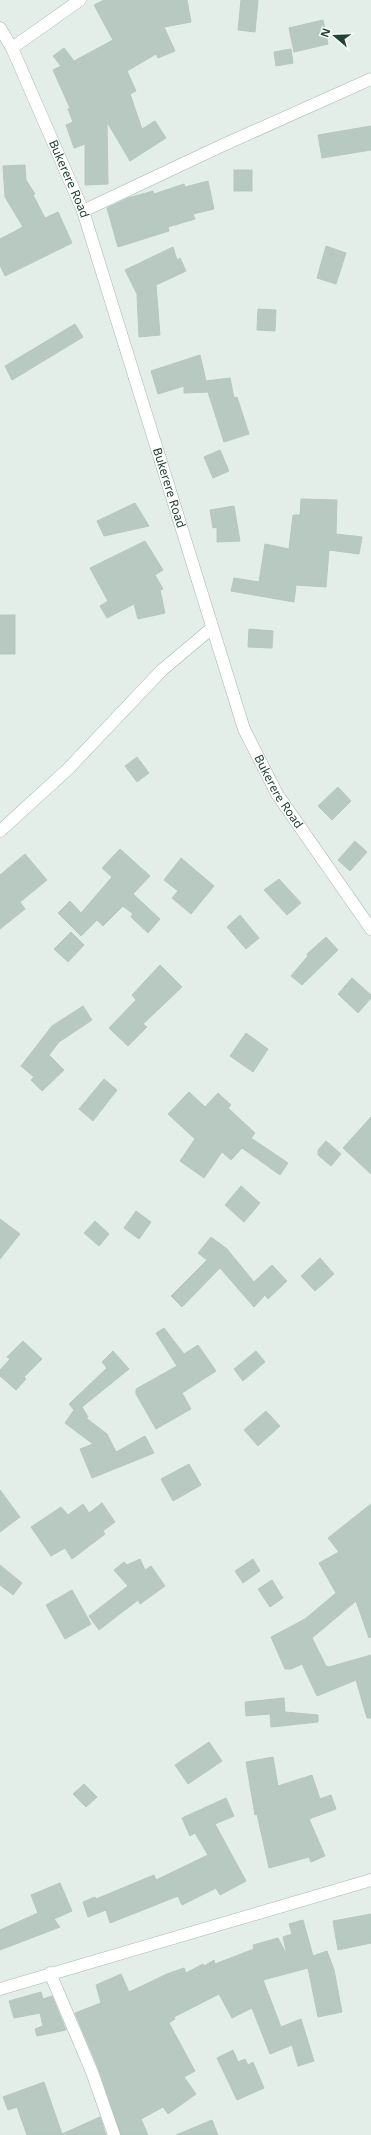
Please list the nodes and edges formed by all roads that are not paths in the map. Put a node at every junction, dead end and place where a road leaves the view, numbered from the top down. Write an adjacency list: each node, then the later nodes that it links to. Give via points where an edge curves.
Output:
1 (80, 0): 3 (street)
2 (0, 28): 3 (street, Bukerere Road)
3 (12, 48): 5 (street, Bukerere Road)
4 (371, 79): 5 (street)
5 (83, 211): 6 (street, Bukerere Road)
6 (212, 628): 7 (street, via 162,670 68,769); 8 (street, Bukerere Road, via 244,729 277,794)
7 (0, 831)
8 (371, 929)
9 (371, 1880): 10 (street)
10 (50, 1972): 11 (street); 12 (street, via 92,2072)
11 (0, 1989)
12 (114, 2135)

